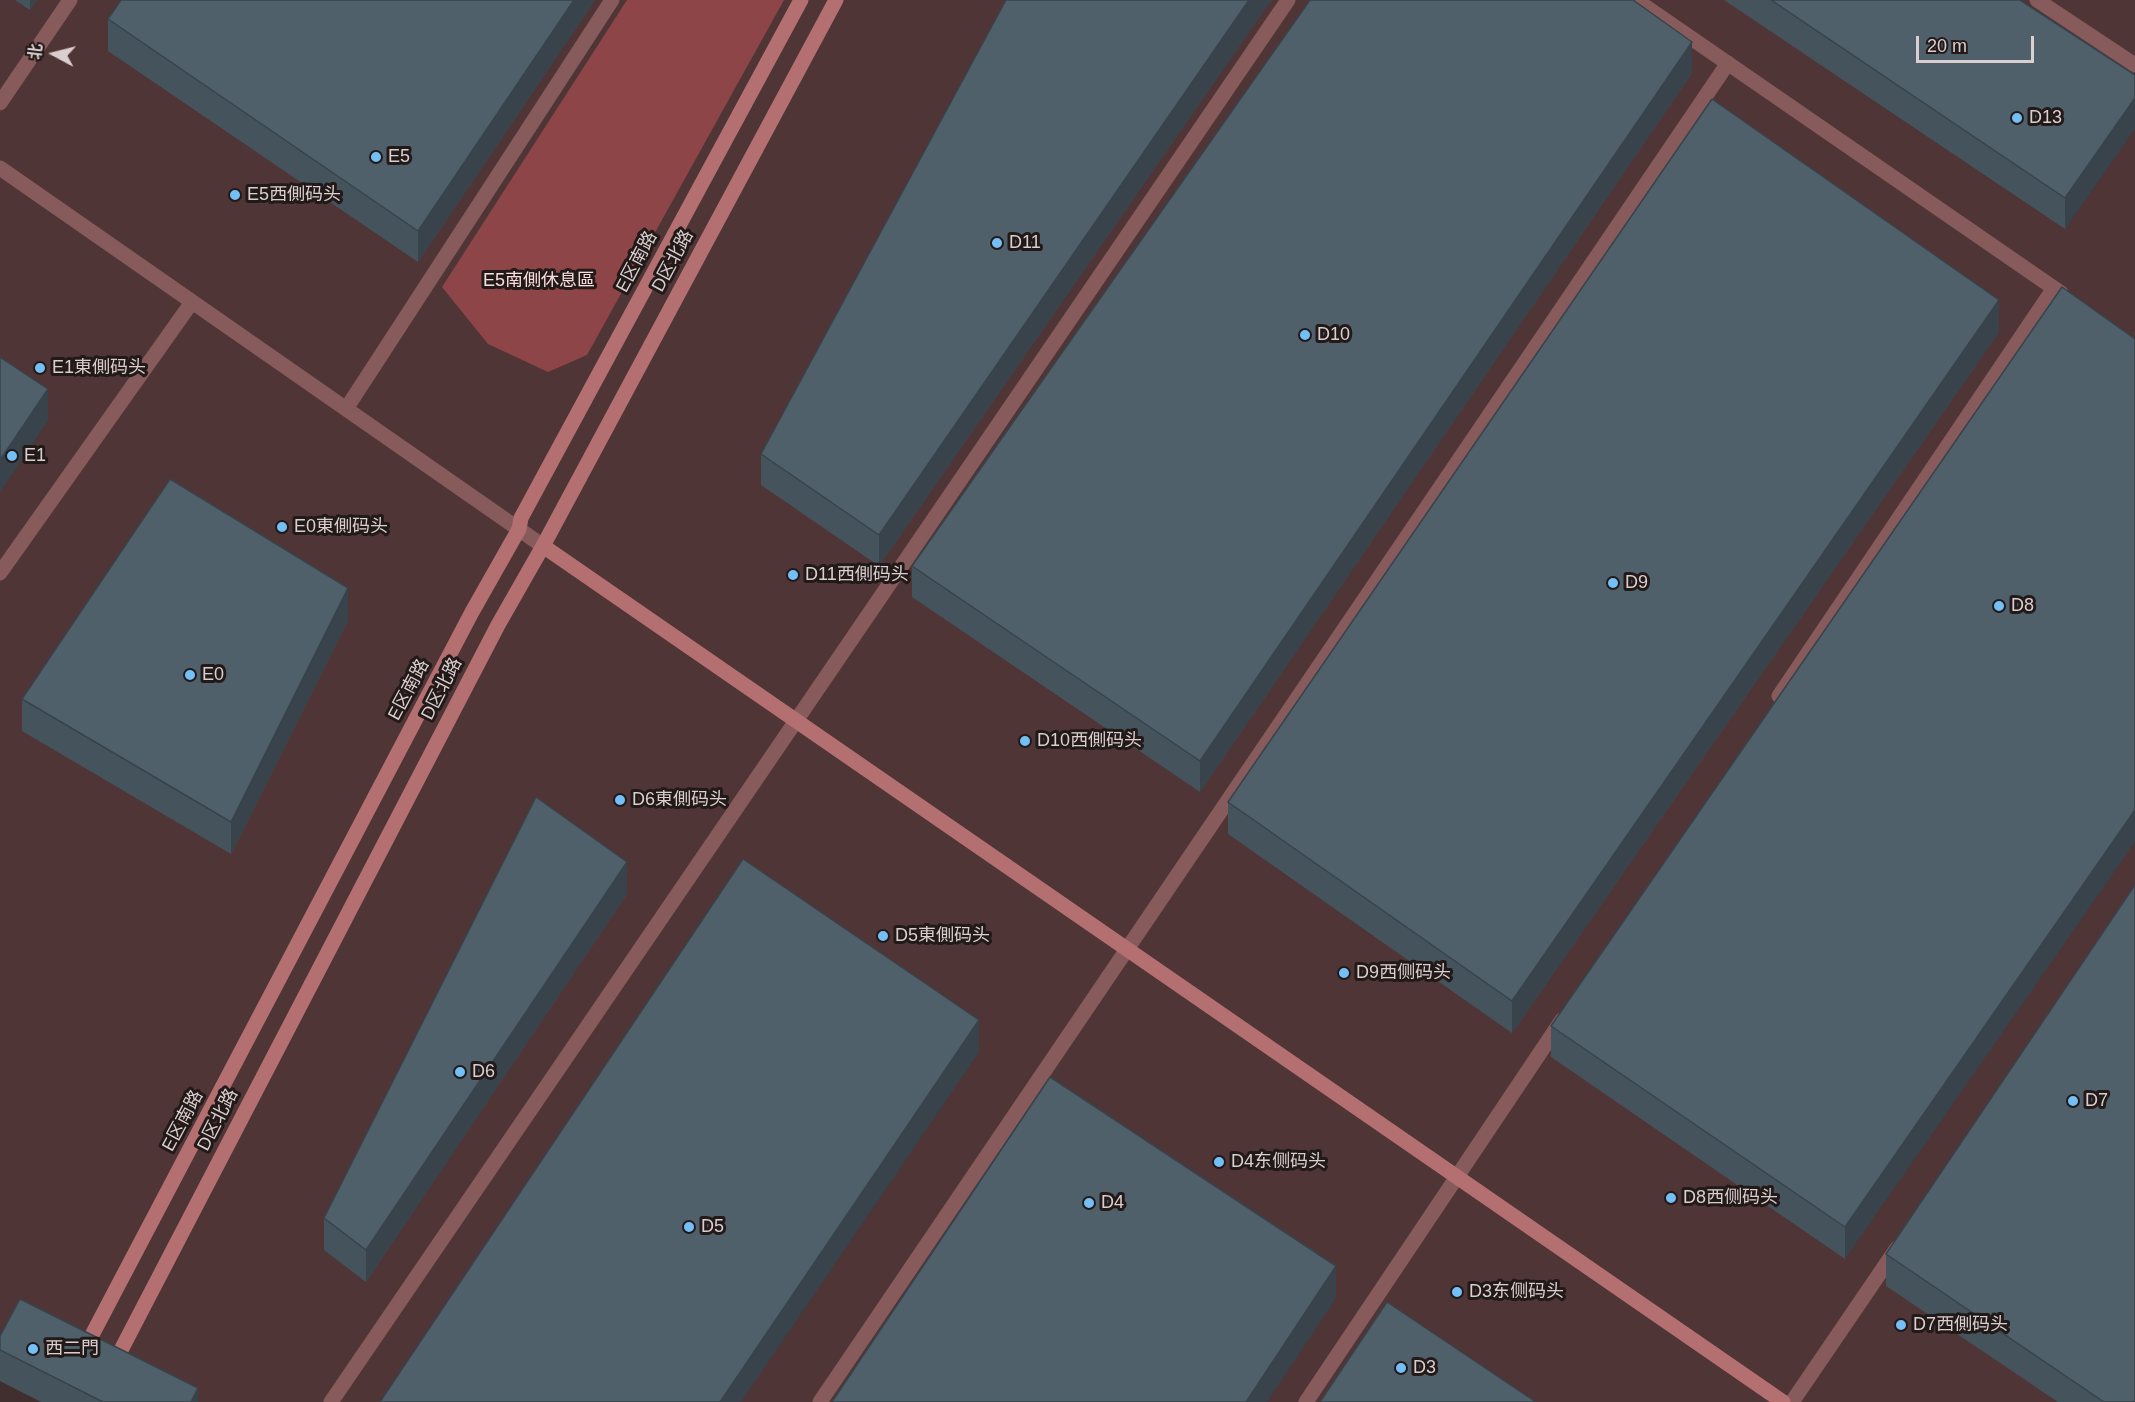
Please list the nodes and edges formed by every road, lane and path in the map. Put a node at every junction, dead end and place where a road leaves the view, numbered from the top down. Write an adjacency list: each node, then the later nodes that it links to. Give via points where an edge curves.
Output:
1 (70, 0): 10 (street)
2 (612, 0): 15 (street)
3 (801, 0): 16 (street, E区南路, via 521,518)
4 (836, 0): 17 (street, D区北路)
5 (1288, 0): 20 (street)
6 (1636, 0): 8 (street)
7 (2037, 0): 9 (street)
8 (1728, 63): 12 (street); 21 (street)
9 (2135, 64)
10 (0, 103)
11 (0, 168): 14 (street)
12 (2054, 288): 13 (street); 19 (street)
13 (2072, 300)
14 (192, 302): 15 (street); 18 (street)
15 (346, 409): 16 (street)
16 (519, 529): 17 (street); 25 (street, E区南路)
17 (543, 546): 20 (street); 26 (street, D区北路, via 498,625)
18 (0, 573)
19 (1768, 713)
20 (796, 721): 21 (street); 27 (street)
21 (1127, 950): 23 (street); 28 (street)
22 (1570, 1009): 23 (street)
23 (1457, 1177): 29 (street); 30 (street)
24 (1906, 1233): 31 (street)
25 (73, 1371)
26 (94, 1402)
27 (331, 1402)
28 (820, 1402)
29 (1306, 1402)
30 (1783, 1402)
31 (1792, 1402)

